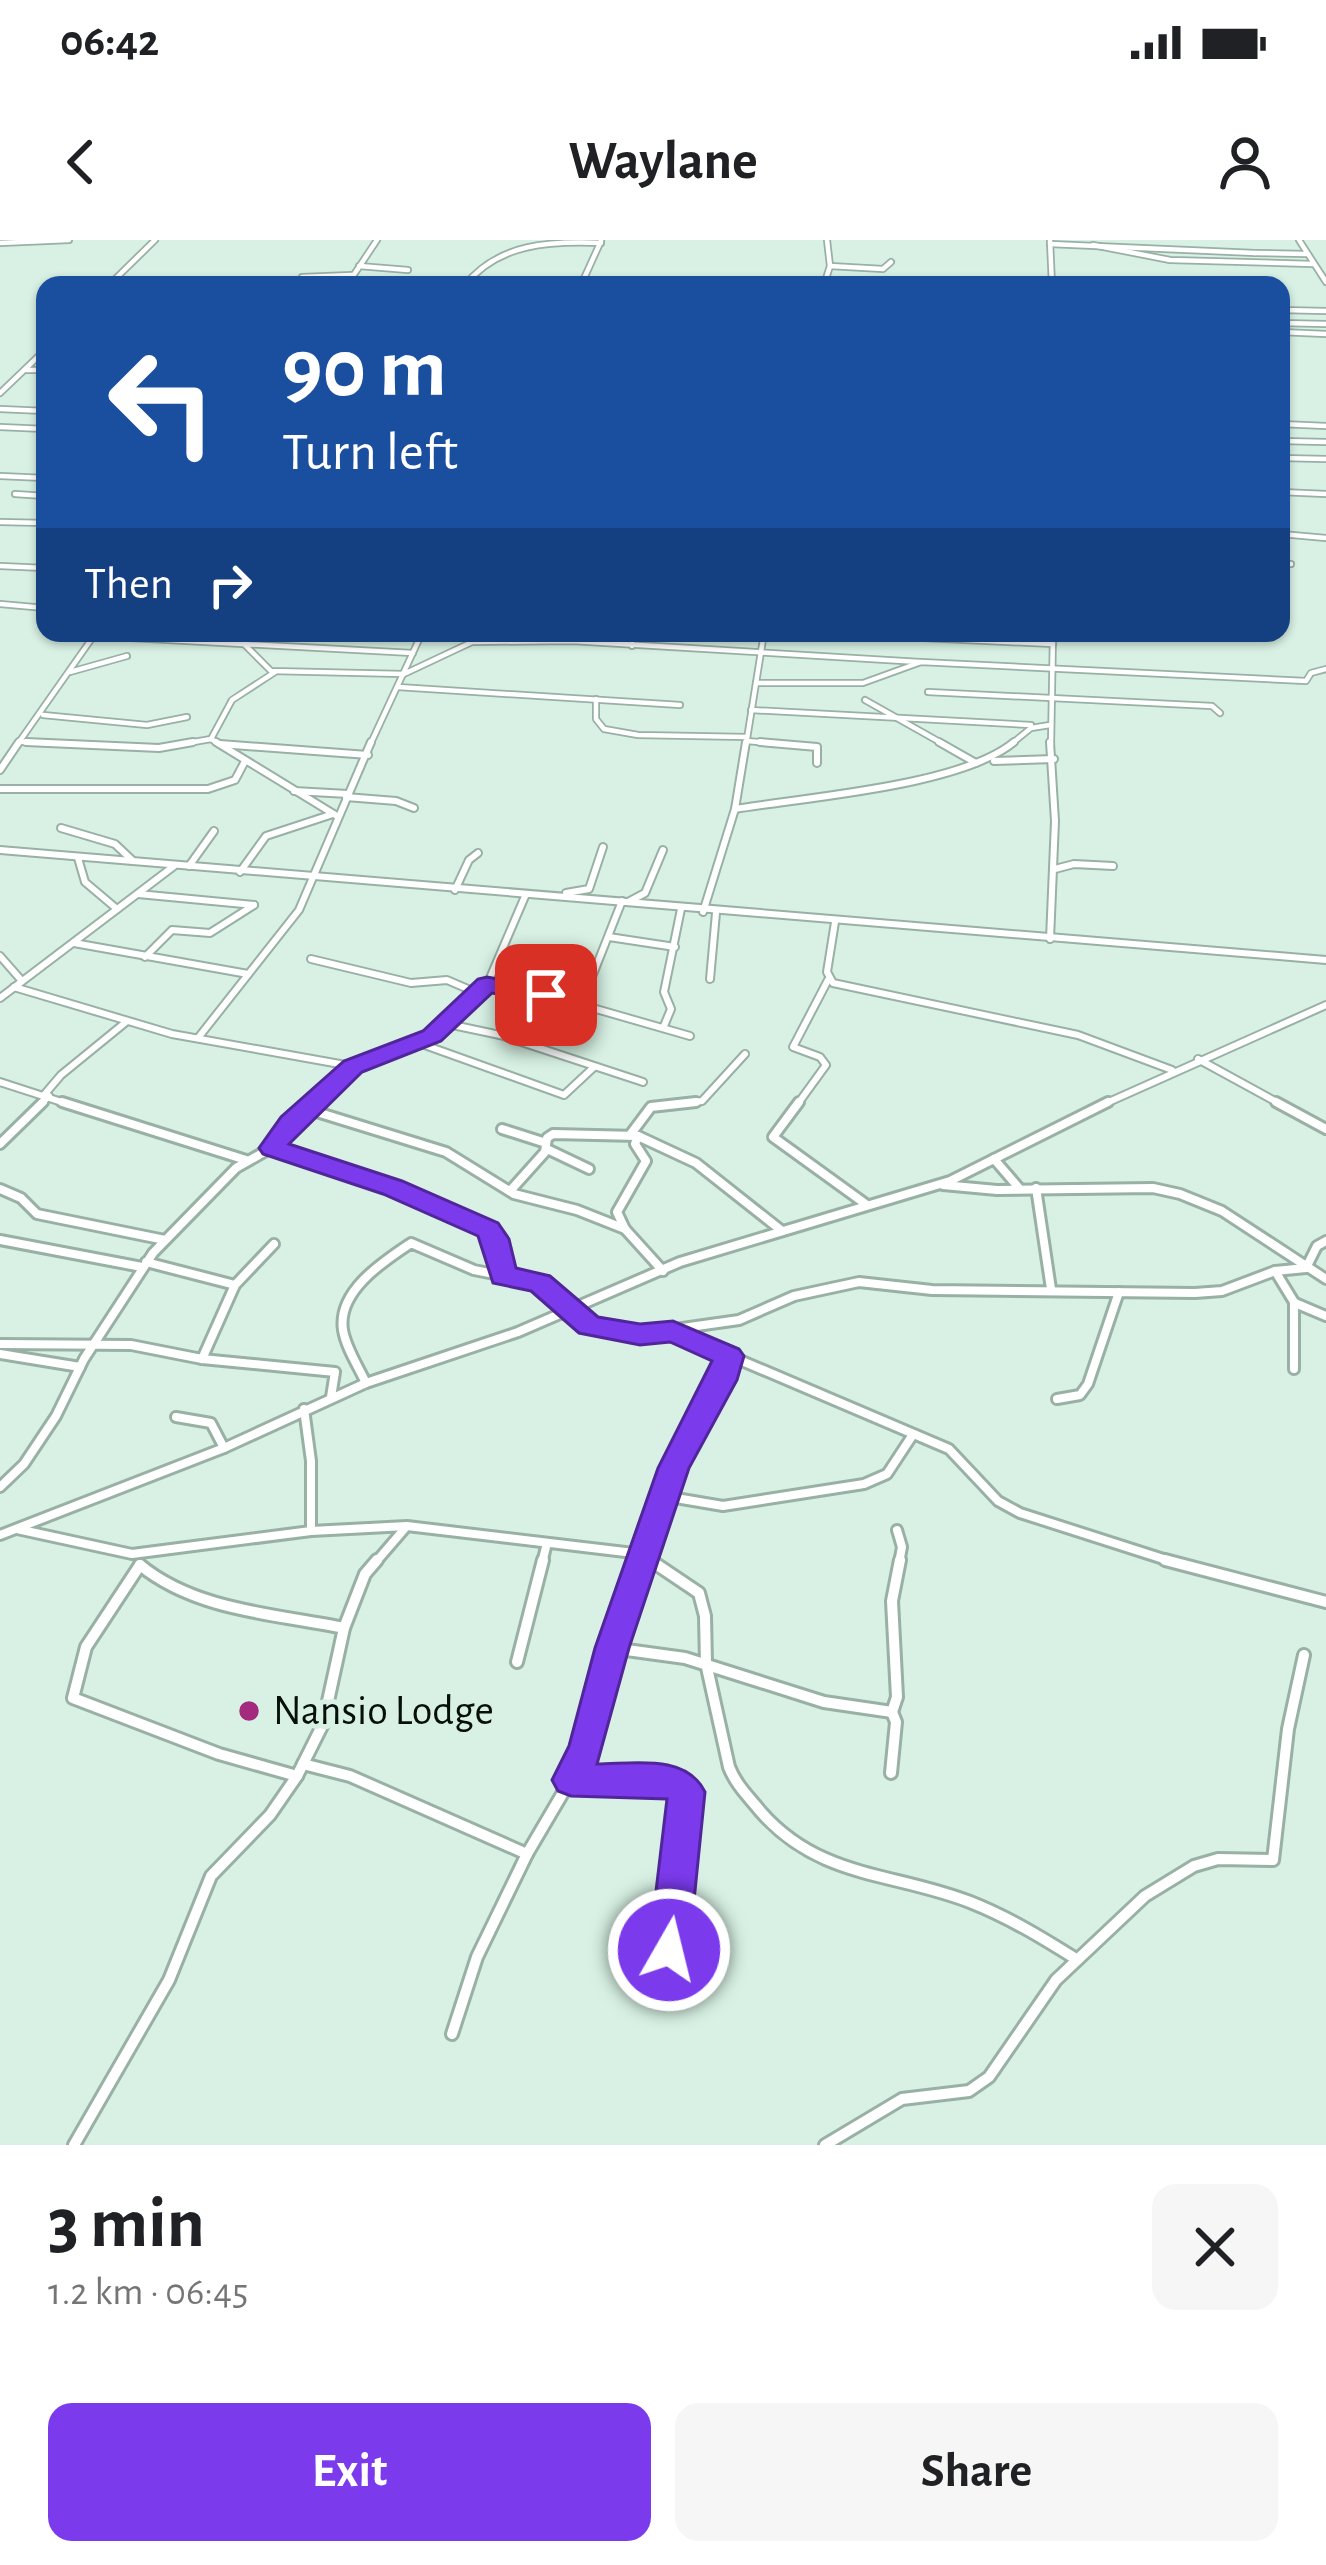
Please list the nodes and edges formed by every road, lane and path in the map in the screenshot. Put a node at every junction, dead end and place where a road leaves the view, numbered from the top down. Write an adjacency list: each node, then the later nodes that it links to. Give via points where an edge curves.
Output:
1 (14, 240): 9 (street)
2 (69, 240): 9 (street)
3 (155, 240): 20 (street)
4 (377, 240): 16 (street)
5 (827, 240): 17 (street)
6 (1299, 240): 12 (street)
7 (601, 241): 22 (street, via 492,257); 23 (street)
8 (1050, 242): 10 (street); 25 (street)
9 (2, 243)
10 (1094, 245): 11 (street); 13 (street, via 1170,260)
11 (1255, 253): 12 (street); 13 (street)
12 (1306, 254): 15 (street)
13 (1248, 260): 15 (street)
14 (891, 262): 17 (street, via 883,269)
15 (1313, 264): 26 (street)
16 (359, 266): 18 (street); 19 (street)
17 (830, 266): 24 (street)
18 (408, 270)
19 (354, 274): 21 (street)
20 (119, 276)
21 (319, 276)
22 (471, 276)
23 (585, 276)
24 (827, 276)
25 (1052, 276)
26 (1326, 282)
27 (1290, 310): 28 (street)
28 (1326, 311)
29 (1290, 323): 30 (street)
30 (1326, 324)
31 (1290, 332): 32 (street)
32 (1326, 334)
33 (36, 359): 34 (street)
34 (25, 370): 35 (street); 36 (street)
35 (36, 370)
36 (1, 392)
37 (0, 409): 38 (street)
38 (36, 411)
39 (1290, 424): 40 (street)
40 (1326, 426)
41 (0, 427): 42 (street)
42 (36, 429)
43 (1290, 440): 44 (street)
44 (1326, 442)
45 (1290, 458): 46 (street)
46 (1326, 459)
47 (0, 476): 48 (street)
48 (36, 478)
49 (1290, 492): 51 (street)
50 (15, 494): 52 (street)
51 (1326, 494)
52 (36, 495)
53 (0, 522): 54 (street)
54 (36, 523)
55 (1290, 536): 56 (street)
56 (1326, 538)
57 (0, 566): 58 (street)
58 (36, 568)
59 (0, 604): 60 (street)
60 (36, 607)
61 (89, 642): 78 (street)
62 (204, 642): 70 (street)
63 (418, 642): 72 (street)
64 (463, 642): 80 (street)
65 (561, 642): 71 (street)
66 (632, 642): 71 (street)
67 (762, 642): 74 (street)
68 (1009, 642): 69 (street)
69 (1053, 644): 76 (street)
70 (245, 645): 72 (street); 79 (street)
71 (632, 646): 74 (street)
72 (413, 653): 80 (street)
73 (127, 656): 78 (street)
74 (759, 656): 75 (street); 81 (street)
75 (921, 662): 76 (street); 81 (street, via 880,681)
76 (1054, 667): 77 (street, via 1306,681); 84 (street)
77 (1326, 669)
78 (69, 672): 90 (street)
79 (276, 672): 80 (street); 96 (street, via 232,700)
80 (404, 674): 82 (street)
81 (756, 683): 88 (street)
82 (398, 687): 85 (street); 98 (street)
83 (928, 692): 84 (street)
84 (1053, 697): 89 (street, via 1212,706); 93 (street)
85 (596, 698): 87 (street); 95 (street, via 604,728)
86 (865, 700): 91 (street)
87 (680, 705)
88 (751, 710): 91 (street); 95 (street)
89 (1220, 713)
90 (41, 716): 92 (street, via 147,725); 97 (street)
91 (901, 716): 94 (street); 102 (street)
92 (187, 717)
93 (1050, 725): 94 (street); 99 (street)
94 (1039, 726): 102 (street)
95 (747, 739): 101 (street, via 817,747); 108 (street)
96 (212, 741): 97 (street, via 158,748); 98 (street); 100 (street)
97 (23, 742): 103 (street)
98 (368, 755): 106 (street)
99 (1054, 759): 102 (street); 121 (street)
100 (244, 763): 104 (street, via 235,780 208,789); 105 (street)
101 (817, 763)
102 (982, 763): 108 (street)
103 (2, 765)
104 (0, 789)
105 (292, 791): 106 (street); 109 (street)
106 (347, 796): 107 (street); 109 (street)
107 (414, 808)
108 (735, 808): 131 (street)
109 (335, 815): 122 (street, via 266,836); 123 (street)
110 (61, 828): 117 (street, via 115,844)
111 (214, 832): 120 (street)
112 (603, 847): 127 (street, via 589,889)
113 (0, 850): 116 (street)
114 (663, 850): 128 (street, via 644,894)
115 (478, 853): 124 (street)
116 (78, 858): 117 (street); 129 (street, via 85,882)
117 (134, 862): 118 (street)
118 (174, 866): 120 (street); 125 (street)
119 (1112, 866): 121 (street)
120 (188, 867): 122 (street)
121 (1054, 869): 135 (street)
122 (240, 872): 123 (street)
123 (315, 877): 124 (street); 142 (street, via 287,931)
124 (454, 890): 126 (street)
125 (136, 894): 129 (street); 139 (street, via 254,905 210,933 172,930)
126 (526, 894): 127 (street); 146 (street)
127 (541, 896): 128 (street)
128 (626, 902): 130 (street); 134 (street)
129 (117, 909): 136 (street)
130 (681, 909): 131 (street); 137 (street)
131 (703, 911): 132 (street)
132 (716, 913): 133 (street); 143 (street)
133 (835, 922): 135 (street); 144 (street)
134 (609, 938): 137 (street); 145 (street)
135 (1050, 939): 141 (street)
136 (73, 942): 139 (street); 147 (street)
137 (675, 947): 155 (street)
138 (0, 956): 147 (street)
139 (145, 957): 142 (street)
140 (311, 959): 149 (street, via 411,982 447,980)
141 (1326, 960)
142 (248, 974): 158 (street)
143 (710, 979)
144 (828, 980): 164 (street, via 1078,1035); 183 (street, via 794,1047 826,1065 773,1137)
145 (590, 982)
146 (487, 985): 149 (street); 150 (street)
147 (16, 986): 148 (street); 151 (street); 153 (street)
148 (0, 987)
149 (476, 992): 154 (street)
150 (546, 995): 155 (street); 156 (street)
151 (0, 998)
152 (1326, 1005): 161 (street)
153 (126, 1022): 158 (street); 167 (street)
154 (443, 1023): 156 (street); 159 (street)
155 (664, 1026): 157 (street)
156 (500, 1035): 163 (street)
157 (690, 1036)
158 (198, 1038): 162 (street)
159 (419, 1043): 162 (street); 163 (street, via 564,1095)
160 (745, 1054): 171 (street, via 702,1101 643,1112)
161 (1198, 1059): 164 (street); 170 (street)
162 (353, 1067): 168 (street)
163 (594, 1067): 166 (street)
164 (1172, 1070): 175 (street)
165 (0, 1082): 167 (street)
166 (643, 1082)
167 (46, 1095): 172 (street); 176 (street)
168 (307, 1109): 174 (street); 182 (street, via 446,1152)
169 (502, 1129): 173 (street)
170 (1326, 1129)
171 (634, 1135): 173 (street, via 561,1132); 184 (street, via 646,1161 617,1209); 185 (street, via 696,1163)
172 (0, 1144)
173 (546, 1146): 177 (street); 182 (street)
174 (273, 1148): 176 (street); 194 (street, via 488,1230)
175 (994, 1159): 178 (street); 181 (street)
176 (248, 1161): 187 (street)
177 (589, 1168)
178 (936, 1185): 181 (street); 183 (street)
179 (1036, 1188): 181 (street); 191 (street, via 1153,1187 1186,1196 1222,1210); 197 (street)
180 (0, 1189): 187 (street, via 37,1214)
181 (1020, 1189)
182 (510, 1191): 184 (street)
183 (868, 1206): 185 (street)
184 (625, 1229): 192 (street)
185 (782, 1231): 192 (street)
186 (0, 1240): 190 (street)
187 (167, 1240): 190 (street)
188 (1326, 1241): 191 (street)
189 (274, 1244): 196 (street)
190 (144, 1265): 196 (street); 204 (street)
191 (1306, 1268): 193 (street); 195 (street)
192 (663, 1271): 200 (street)
193 (1275, 1271): 198 (street, via 1222,1291); 199 (street)
194 (503, 1276): 200 (street, via 540,1283); 210 (street, via 411,1243 389,1259 343,1316)
195 (1326, 1280)
196 (235, 1285): 207 (street)
197 (1052, 1289): 198 (street); 202 (street, via 859,1282)
198 (1120, 1292): 212 (street, via 1088,1384 1080,1395)
199 (1294, 1302): 201 (street); 209 (street)
200 (568, 1310): 202 (street, via 607,1330); 210 (street)
201 (1326, 1316)
202 (673, 1332): 206 (street)
203 (0, 1344): 204 (street)
204 (93, 1344): 207 (street); 208 (street)
205 (0, 1354): 208 (street)
206 (729, 1356): 215 (street); 218 (street)
207 (202, 1359): 211 (street, via 335,1372)
208 (80, 1367): 217 (street, via 34,1448)
209 (1294, 1369)
210 (366, 1383): 211 (street)
211 (331, 1397): 213 (street)
212 (1057, 1399)
213 (304, 1409): 216 (street); 222 (street)
214 (176, 1417): 216 (street, via 211,1423)
215 (912, 1436): 218 (street, via 886,1474 864,1484 722,1505); 228 (street, via 956,1453 1020,1514)
216 (224, 1448): 220 (street)
217 (0, 1487)
218 (664, 1496): 226 (street)
219 (407, 1526): 222 (street); 224 (street); 229 (street, via 365,1574)
220 (15, 1528): 223 (street); 225 (street)
221 (897, 1530): 234 (street)
222 (311, 1531): 225 (street)
223 (0, 1534)
224 (547, 1543): 226 (street); 232 (street)
225 (132, 1554): 227 (street)
226 (642, 1554): 230 (street); 233 (street, via 699,1593)
227 (140, 1565): 229 (street, via 181,1590); 235 (street, via 105,1613 73,1698 219,1754)
228 (1326, 1602)
229 (344, 1628): 235 (street, via 323,1724)
230 (612, 1648): 233 (street); 237 (street)
231 (1304, 1655): 240 (street, via 1273,1860 1225,1858 1189,1868 1126,1911)
232 (517, 1662)
233 (706, 1663): 234 (street); 240 (street, via 734,1780 798,1849 965,1900)
234 (892, 1712): 236 (street)
235 (300, 1770): 238 (street, via 350,1776); 242 (street, via 211,1876 169,1980)
236 (891, 1773)
237 (571, 1780): 238 (street); 239 (street, via 670,1780 686,1792)
238 (527, 1855): 241 (street, via 477,1957)
239 (669, 1950)
240 (1076, 1959): 243 (street, via 1041,1999 1019,2045 981,2084 911,2096)
241 (452, 2034)
242 (74, 2145)
243 (825, 2145)

